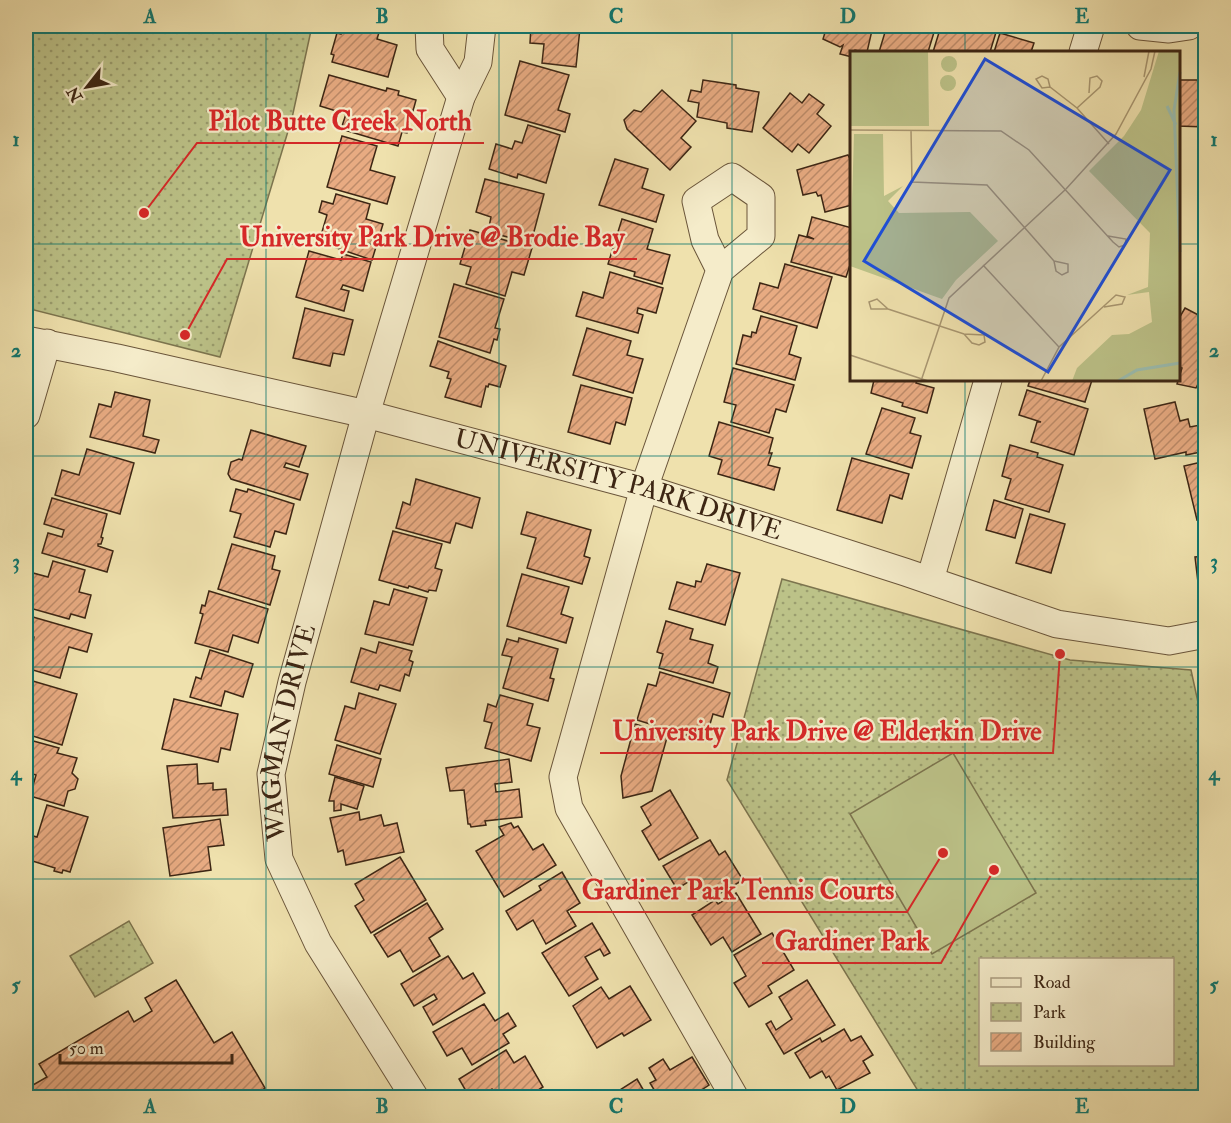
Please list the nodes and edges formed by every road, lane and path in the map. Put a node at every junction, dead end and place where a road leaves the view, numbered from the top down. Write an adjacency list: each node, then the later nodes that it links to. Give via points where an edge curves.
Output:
1 (429, 26): 7 (street, via 430,49)
2 (482, 26): 7 (street, WAGMAN DRIVE, via 478,62)
3 (1091, 26): 6 (street)
4 (1140, 26): 5 (street)
5 (1189, 26)
6 (1083, 51)
7 (460, 97): 11 (street, WAGMAN DRIVE)
8 (720, 270): 13 (street)
9 (36, 342): 11 (street, UNIVERSITY PARK DRIVE); 12 (street)
10 (988, 381): 14 (street)
11 (366, 414): 13 (street, UNIVERSITY PARK DRIVE); 16 (street, WAGMAN DRIVE, via 292,682 271,774 279,859 318,943)
12 (26, 415)
13 (644, 488): 14 (street, UNIVERSITY PARK DRIVE); 17 (street, via 563,777 569,808)
14 (930, 580): 15 (street, UNIVERSITY PARK DRIVE, via 1057,624 1169,640)
15 (1206, 634)
16 (415, 1098)
17 (735, 1098)

